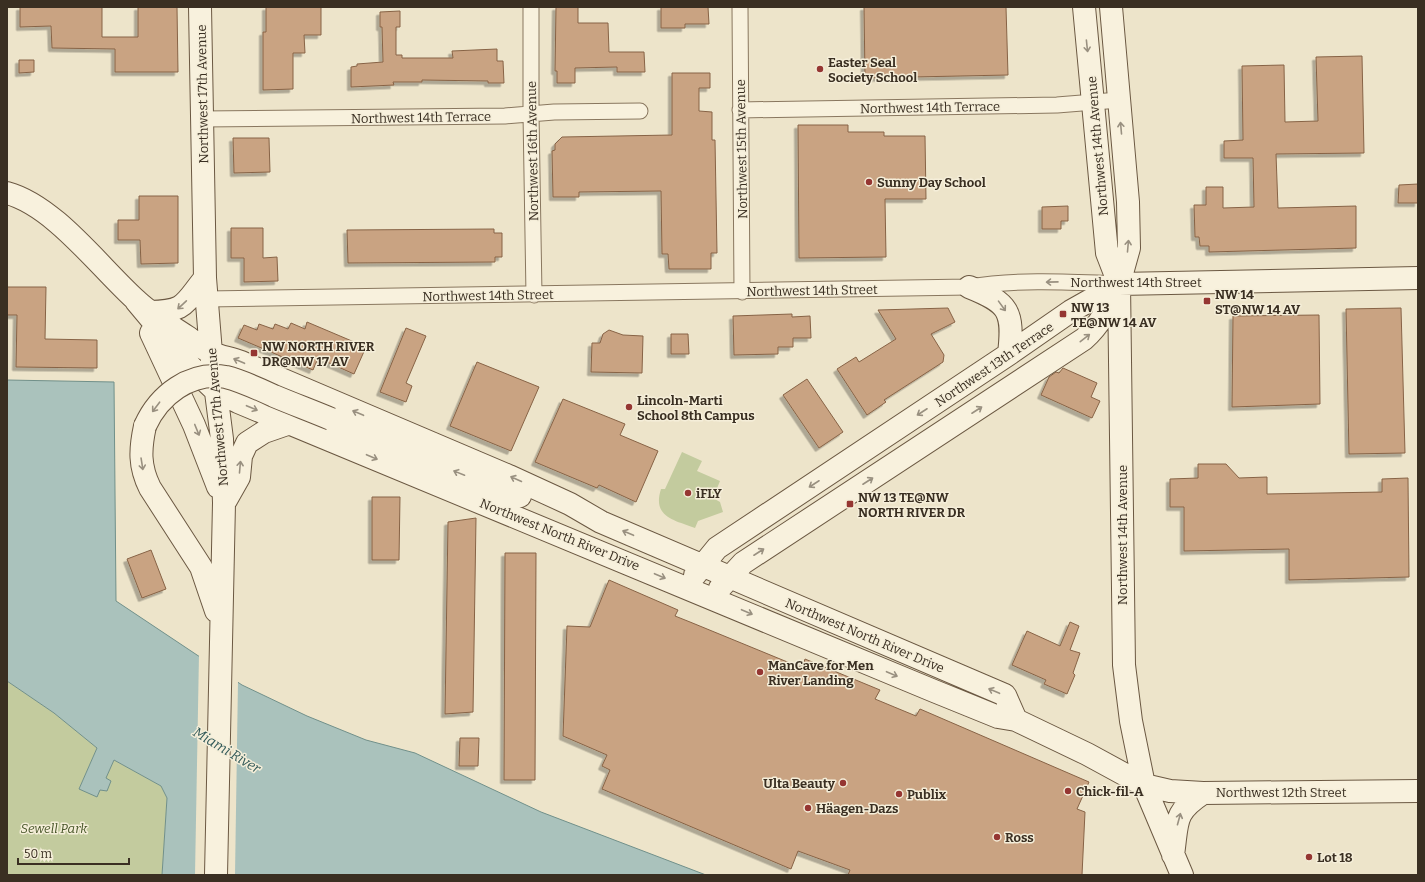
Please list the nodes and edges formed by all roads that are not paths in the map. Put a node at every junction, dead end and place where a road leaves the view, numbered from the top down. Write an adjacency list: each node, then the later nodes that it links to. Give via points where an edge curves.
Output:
1 (200, 7): 11 (main road, Northwest 17th Avenue)
2 (531, 7): 10 (street, Northwest 16th Avenue)
3 (740, 7): 8 (street, Northwest 15th Avenue)
4 (1084, 7): 7 (main road, Northwest 14th Avenue, one-way to 7)
5 (1111, 7): 6 (main road, Northwest 14th Avenue)
6 (1119, 100): 7 (street, Northwest 14th Terrace); 14 (main road, Northwest 14th Avenue, one-way to 6, via 1129,248 1128,202)
7 (1093, 102): 8 (street, Northwest 14th Terrace); 14 (main road, Northwest 14th Avenue, via 1107,253)
8 (740, 110): 17 (street, Northwest 15th Avenue)
9 (640, 111): 10 (street, Northwest 14th Terrace)
10 (531, 114): 11 (street, Northwest 14th Terrace); 18 (street, Northwest 16th Avenue)
11 (201, 119): 16 (main road, Northwest 17th Avenue)
12 (7, 193): 19 (main road, Northwest North River Drive, via 30,202 54,220)
13 (1418, 278): 14 (main road, Northwest 14th Street)
14 (1119, 284): 15 (street, Northwest 14th Street, one-way to 15, via 995,283); 21 (main road, Northwest 13th Terrace, via 1071,311); 27 (main road, one-way to 14, via 743,563 1092,332 1105,314); 32 (main road, Northwest 14th Avenue, via 1123,651 1128,700)
15 (969, 287): 17 (street, Northwest 14th Street); 21 (main road, one-way to 21, via 997,299 1006,310 1011,328)
16 (206, 289): 18 (street, Northwest 14th Street); 19 (main road, one-way to 19, via 178,309 171,311); 20 (main road, Northwest 17th Avenue)
17 (742, 292): 18 (street, Northwest 14th Street)
18 (534, 295)
19 (143, 306): 20 (main road, Northwest North River Drive); 22 (main road, Northwest North River Drive, via 172,346); 24 (main road, one-way to 24)
20 (211, 353): 22 (main road, Northwest 17th Avenue); 25 (main road, Northwest North River Drive, one-way to 20, via 570,504 509,476 241,362)
21 (1009, 354): 26 (main road, Northwest 13th Terrace, one-way to 26, via 717,548)
22 (216, 391): 23 (main road, Northwest North River Drive, one-way to 23); 24 (main road, Northwest 17th Avenue, via 222,439)
23 (290, 423): 24 (main road, one-way to 23, via 239,476 241,456 248,443 264,432); 28 (main road, Northwest North River Drive, one-way to 28)
24 (224, 503): 30 (main road, Northwest 17th Avenue)
25 (601, 522): 26 (main road, Northwest North River Drive, one-way to 25); 30 (main road, one-way to 30, bridge, via 529,500 234,380 212,377 189,381 173,390 156,406 145,426 140,454 144,476 150,488 201,567 214,603)
26 (703, 564): 27 (main road, Northwest North River Drive); 28 (main road, Northwest 13th Terrace)
27 (730, 578): 29 (main road); 31 (main road, Northwest North River Drive, one-way to 27, via 1005,695)
28 (687, 587): 29 (main road, Northwest North River Drive)
29 (711, 597): 31 (main road, Northwest North River Drive, one-way to 31, via 998,717)
30 (220, 633): 36 (main road, Northwest 17th Avenue)
31 (1016, 720): 32 (main road, Northwest North River Drive)
32 (1144, 785): 34 (main road, Northwest 12th Street, via 1170,791); 35 (main road)
33 (1418, 791): 34 (main road, Northwest 12th Street)
34 (1203, 793): 35 (main road, one-way to 34, via 1177,821 1181,810)
35 (1173, 856): 37 (main road)
36 (216, 875)
37 (1182, 875)

